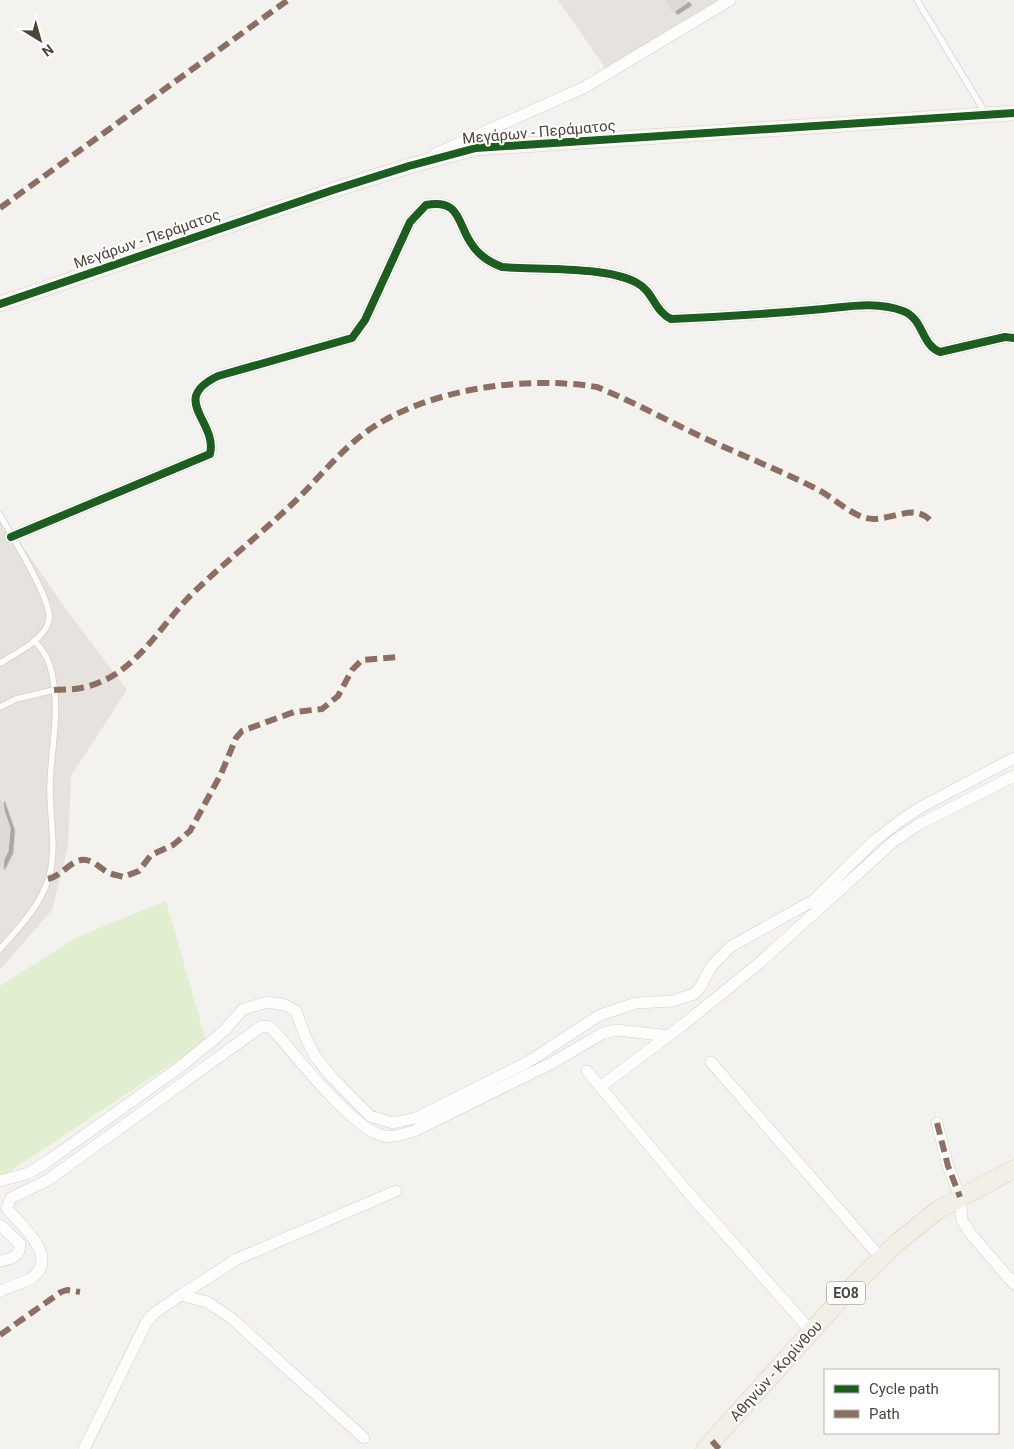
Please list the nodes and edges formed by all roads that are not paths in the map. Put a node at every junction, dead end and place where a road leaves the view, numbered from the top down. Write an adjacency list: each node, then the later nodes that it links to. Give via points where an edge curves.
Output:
1 (730, 0): 5 (street, via 583,88)
2 (917, 0): 4 (lane)
3 (1014, 113): 4 (main road, Μεγάρων - Περάματος)
4 (986, 115): 5 (main road, Μεγάρων - Περάματος, via 476,148)
5 (409, 166): 6 (main road, Μεγάρων - Περάματος)
6 (0, 304)
7 (1014, 338): 9 (street, via 1005,337 940,352 928,344 919,322 912,316 904,311 871,305 671,319 661,312 644,287 623,277 493,263 474,247 458,214 450,207 426,205 410,222 365,320 352,338 218,376 200,386 195,402 210,439 210,454)
8 (0, 515): 9 (lane)
9 (11, 537): 10 (lane, via 48,608 49,620)
10 (34, 640): 11 (lane); 12 (lane, via 46,653)
11 (0, 663)
12 (54, 690): 13 (lane, via 16,699); 16 (lane, via 50,791 52,862 38,901)
13 (0, 707)
14 (1014, 758): 23 (street, via 921,807 874,841 814,900 730,946 711,967 694,994 673,1001 636,1003 600,1015 528,1062 416,1118 393,1123 370,1116 330,1076 305,1036 296,1011 268,1002 243,1009 225,1030 186,1062 48,1161 29,1173)
15 (1014, 776): 17 (street, via 918,825 894,841 805,923)
16 (0, 949)
17 (669, 1036): 20 (street); 30 (street, via 630,1030 604,1033 552,1063 414,1131 394,1136 381,1135 354,1118 270,1027 262,1026 48,1180 11,1198 8,1208 34,1237 42,1258 32,1277)
18 (711, 1062): 27 (street)
19 (587, 1071): 20 (street)
20 (600, 1087): 32 (street)
21 (937, 1123): 25 (street)
22 (1014, 1169): 25 (main road, Αθηνών - Κορίνθου / ΕΟ8)
23 (0, 1181)
24 (396, 1191): 31 (street, via 237,1259)
25 (960, 1197): 27 (main road, Αθηνών - Κορίνθου / ΕΟ8, via 919,1224); 29 (street, via 962,1220 970,1233)
26 (0, 1225): 28 (street, via 20,1244 20,1251 16,1256)
27 (881, 1258): 32 (main road, Αθηνών - Κορίνθου / ΕΟ8)
28 (0, 1261)
29 (1014, 1284)
30 (0, 1291)
31 (181, 1295): 33 (street, via 207,1302 230,1316); 35 (street, via 153,1314 146,1323)
32 (811, 1331): 34 (main road, Αθηνών - Κορίνθου / ΕΟ8)
33 (364, 1438)
34 (712, 1446)
35 (84, 1449)

